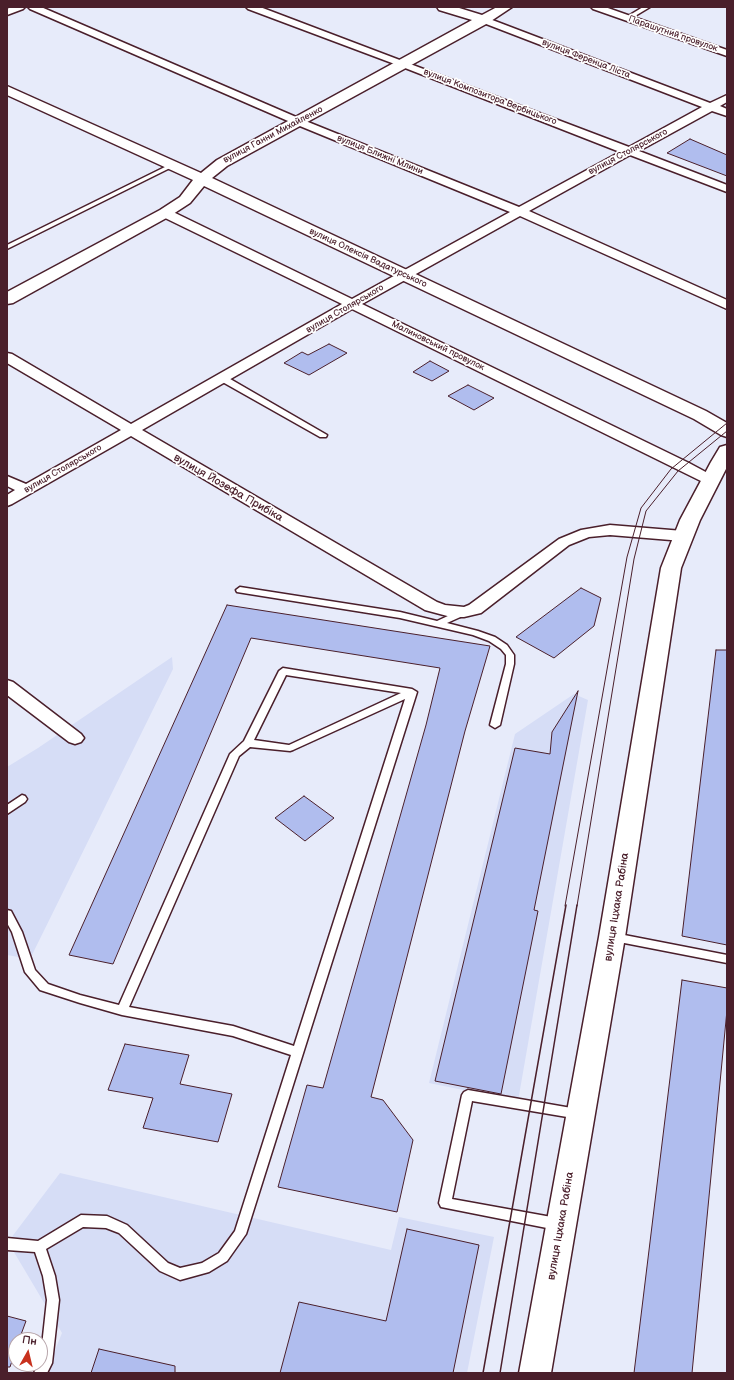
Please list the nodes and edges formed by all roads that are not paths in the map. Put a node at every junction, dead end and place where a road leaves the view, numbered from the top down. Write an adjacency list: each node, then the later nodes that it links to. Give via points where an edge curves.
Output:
1 (20, 7): 8 (street)
2 (33, 7): 17 (street, вулиця Ближні Млини)
3 (251, 7): 12 (street, вулиця Композитора Вербицького)
4 (443, 7): 10 (street, вулиця Ференца Ліста)
5 (506, 7): 10 (street, вулиця Ганни Михайленко)
6 (596, 7): 9 (street, Парашутний провулок)
7 (647, 7): 9 (lane)
8 (7, 12)
9 (628, 18): 11 (street, Парашутний провулок)
10 (484, 20): 12 (street, вулиця Ганни Михайленко); 15 (street, вулиця Ференца Ліста)
11 (727, 53)
12 (404, 64): 17 (street, вулиця Ганни Михайленко); 18 (street, вулиця Композитора Вербицького)
13 (7, 90): 19 (street, вулиця Олексія Вадатурського)
14 (727, 98): 15 (street, вулиця Столярського)
15 (712, 107): 16 (street, вулиця Ференца Ліста); 18 (street, вулиця Столярського)
16 (727, 113)
17 (299, 122): 20 (street, вулиця Ганни Михайленко, via 222,163); 22 (street, вулиця Ближні Млини)
18 (629, 150): 21 (street, вулиця Композитора Вербицького); 22 (street, вулиця Столярського)
19 (171, 166): 20 (street, вулиця Олексія Вадатурського); 24 (lane)
20 (202, 179): 23 (street, вулиця Ганни Михайленко, via 185,200); 25 (street, вулиця Олексія Вадатурського)
21 (727, 189)
22 (519, 211): 25 (street, вулиця Столярського); 28 (street, вулиця Ближні Млини)
23 (165, 213): 26 (street, вулиця Ганни Михайленко); 27 (street, Малиновський провулок)
24 (7, 247)
25 (404, 274): 27 (street, вулиця Столярського); 32 (street, вулиця Олексія Вадатурського, via 700,415)
26 (7, 299)
27 (353, 304): 30 (street, вулиця Столярського); 36 (street, Малиновський провулок)
28 (727, 305)
29 (7, 357): 31 (street, вулиця Йозефа Прибіка)
30 (222, 378): 31 (street, вулиця Столярського); 33 (lane)
31 (130, 430): 37 (street, вулиця Столярського); 41 (street, вулиця Йозефа Прибіка, via 431,606)
32 (727, 431)
33 (323, 435)
34 (727, 451): 36 (street, вулиця Іцхака Рабіна)
35 (7, 480): 37 (street)
36 (710, 480): 39 (street, вулиця Іцхака Рабіна)
37 (25, 490): 38 (street, вулиця Столярського)
38 (7, 501)
39 (683, 536): 41 (street, via 610,530 586,533 564,542 475,609); 51 (street, вулиця Іцхака Рабіна, via 671,568)
40 (240, 590): 42 (lane, via 400,615)
41 (458, 612): 42 (lane)
42 (438, 624): 45 (lane, via 492,639 504,646 510,654 510,664)
43 (7, 686): 46 (street)
44 (412, 692): 47 (lane, via 290,748); 47 (lane, via 283,671); 54 (lane)
45 (495, 725)
46 (76, 738)
47 (248, 743): 53 (lane, via 235,754)
48 (22, 799): 49 (lane)
49 (7, 810)
50 (7, 914): 53 (lane, via 17,932 30,972 44,987)
51 (612, 937): 52 (lane); 55 (street, вулиця Іцхака Рабіна)
52 (727, 959)
53 (122, 1010): 54 (lane, via 233,1031)
54 (298, 1052): 58 (lane, via 240,1234 223,1256 205,1268 180,1274 164,1268 123,1230 107,1222 81,1221)
55 (580, 1114): 56 (street, вулиця Іцхака Рабіна); 56 (lane, via 468,1095 445,1203)
56 (561, 1225): 60 (street, вулиця Іцхака Рабіна)
57 (7, 1244): 58 (lane)
58 (39, 1248): 59 (lane, via 49,1276 53,1300 46,1363)
59 (40, 1373)
60 (535, 1373)

